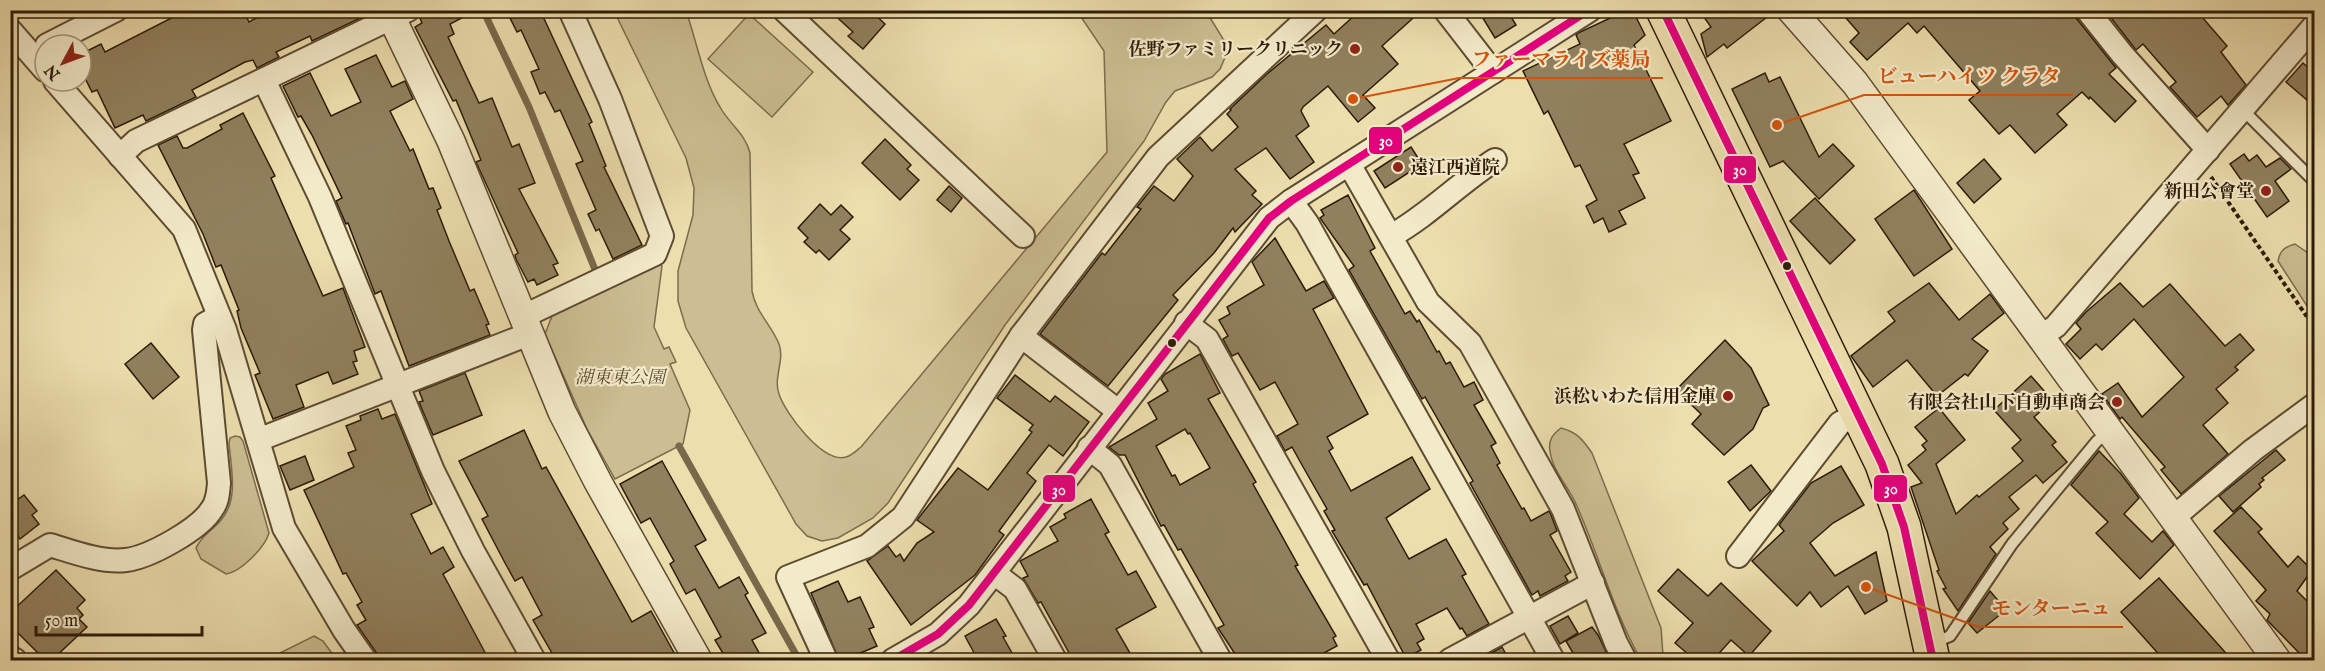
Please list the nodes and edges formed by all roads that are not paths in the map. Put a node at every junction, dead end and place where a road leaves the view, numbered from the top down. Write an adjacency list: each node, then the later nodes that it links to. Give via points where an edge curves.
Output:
1 (116, 10): 15 (street)
2 (570, 10): 31 (street, via 610,99 662,236 655,254)
3 (784, 10): 27 (street)
4 (1316, 10): 32 (street, via 1158,158)
5 (1444, 10): 17 (street)
6 (1590, 10): 17 (street)
7 (1664, 10): 37 (main road)
8 (1791, 10): 33 (street, via 1855,83)
9 (2087, 10): 22 (street)
10 (2309, 10): 12 (street)
11 (396, 13): 18 (street); 31 (street)
12 (2314, 18)
13 (2314, 26): 20 (street)
14 (10, 30): 16 (street)
15 (77, 33)
16 (33, 47)
17 (1493, 72): 24 (street)
18 (264, 80): 21 (street, via 136,141); 34 (street, via 320,197)
19 (65, 93): 21 (street)
20 (2242, 110): 22 (street); 25 (lane)
21 (120, 156): 29 (street, via 184,230)
22 (2203, 156): 33 (street, via 2056,326)
23 (1496, 160): 28 (street)
24 (1348, 164): 26 (street); 28 (street)
25 (2314, 182)
26 (1292, 201): 30 (street, via 1258,229); 46 (street)
27 (1023, 236)
28 (1391, 236): 45 (street, via 1428,302 1470,343 1563,509)
29 (219, 316): 39 (street); 43 (street, via 205,324 204,330 219,483 212,511 160,549 126,560 90,556 50,545)
30 (1186, 322): 36 (street); 57 (street, via 1207,339)
31 (526, 326): 34 (street); 52 (street, via 577,443)
32 (1022, 336): 36 (street); 53 (street, via 903,517 867,546 846,557 788,577)
33 (2041, 337): 38 (street)
34 (397, 387): 39 (street); 51 (street, via 459,525)
35 (2314, 405): 41 (street, via 2253,450)
36 (1118, 411): 40 (street)
37 (1859, 414): 42 (street, via 1840,423); 47 (main road, via 1894,495)
38 (2110, 432): 41 (street); 47 (lane, via 2097,441 2012,544 1950,636)
39 (258, 440): 50 (street, via 284,528)
40 (1089, 448): 44 (street); 56 (street, via 1110,465)
41 (2173, 518): 61 (street)
42 (1738, 556)
43 (10, 569)
44 (993, 573): 54 (street, via 949,625); 55 (street, via 1015,589)
45 (1593, 583): 46 (street); 60 (street)
46 (1528, 617): 58 (street); 59 (street)
47 (1931, 652)
48 (10, 657): 49 (street)
49 (15, 660)
50 (365, 660)
51 (534, 660)
52 (698, 660)
53 (826, 660)
54 (893, 660)
55 (1055, 660)
56 (1220, 660)
57 (1388, 660)
58 (1450, 660)
59 (1553, 660)
60 (1625, 660)
61 (2277, 660)

